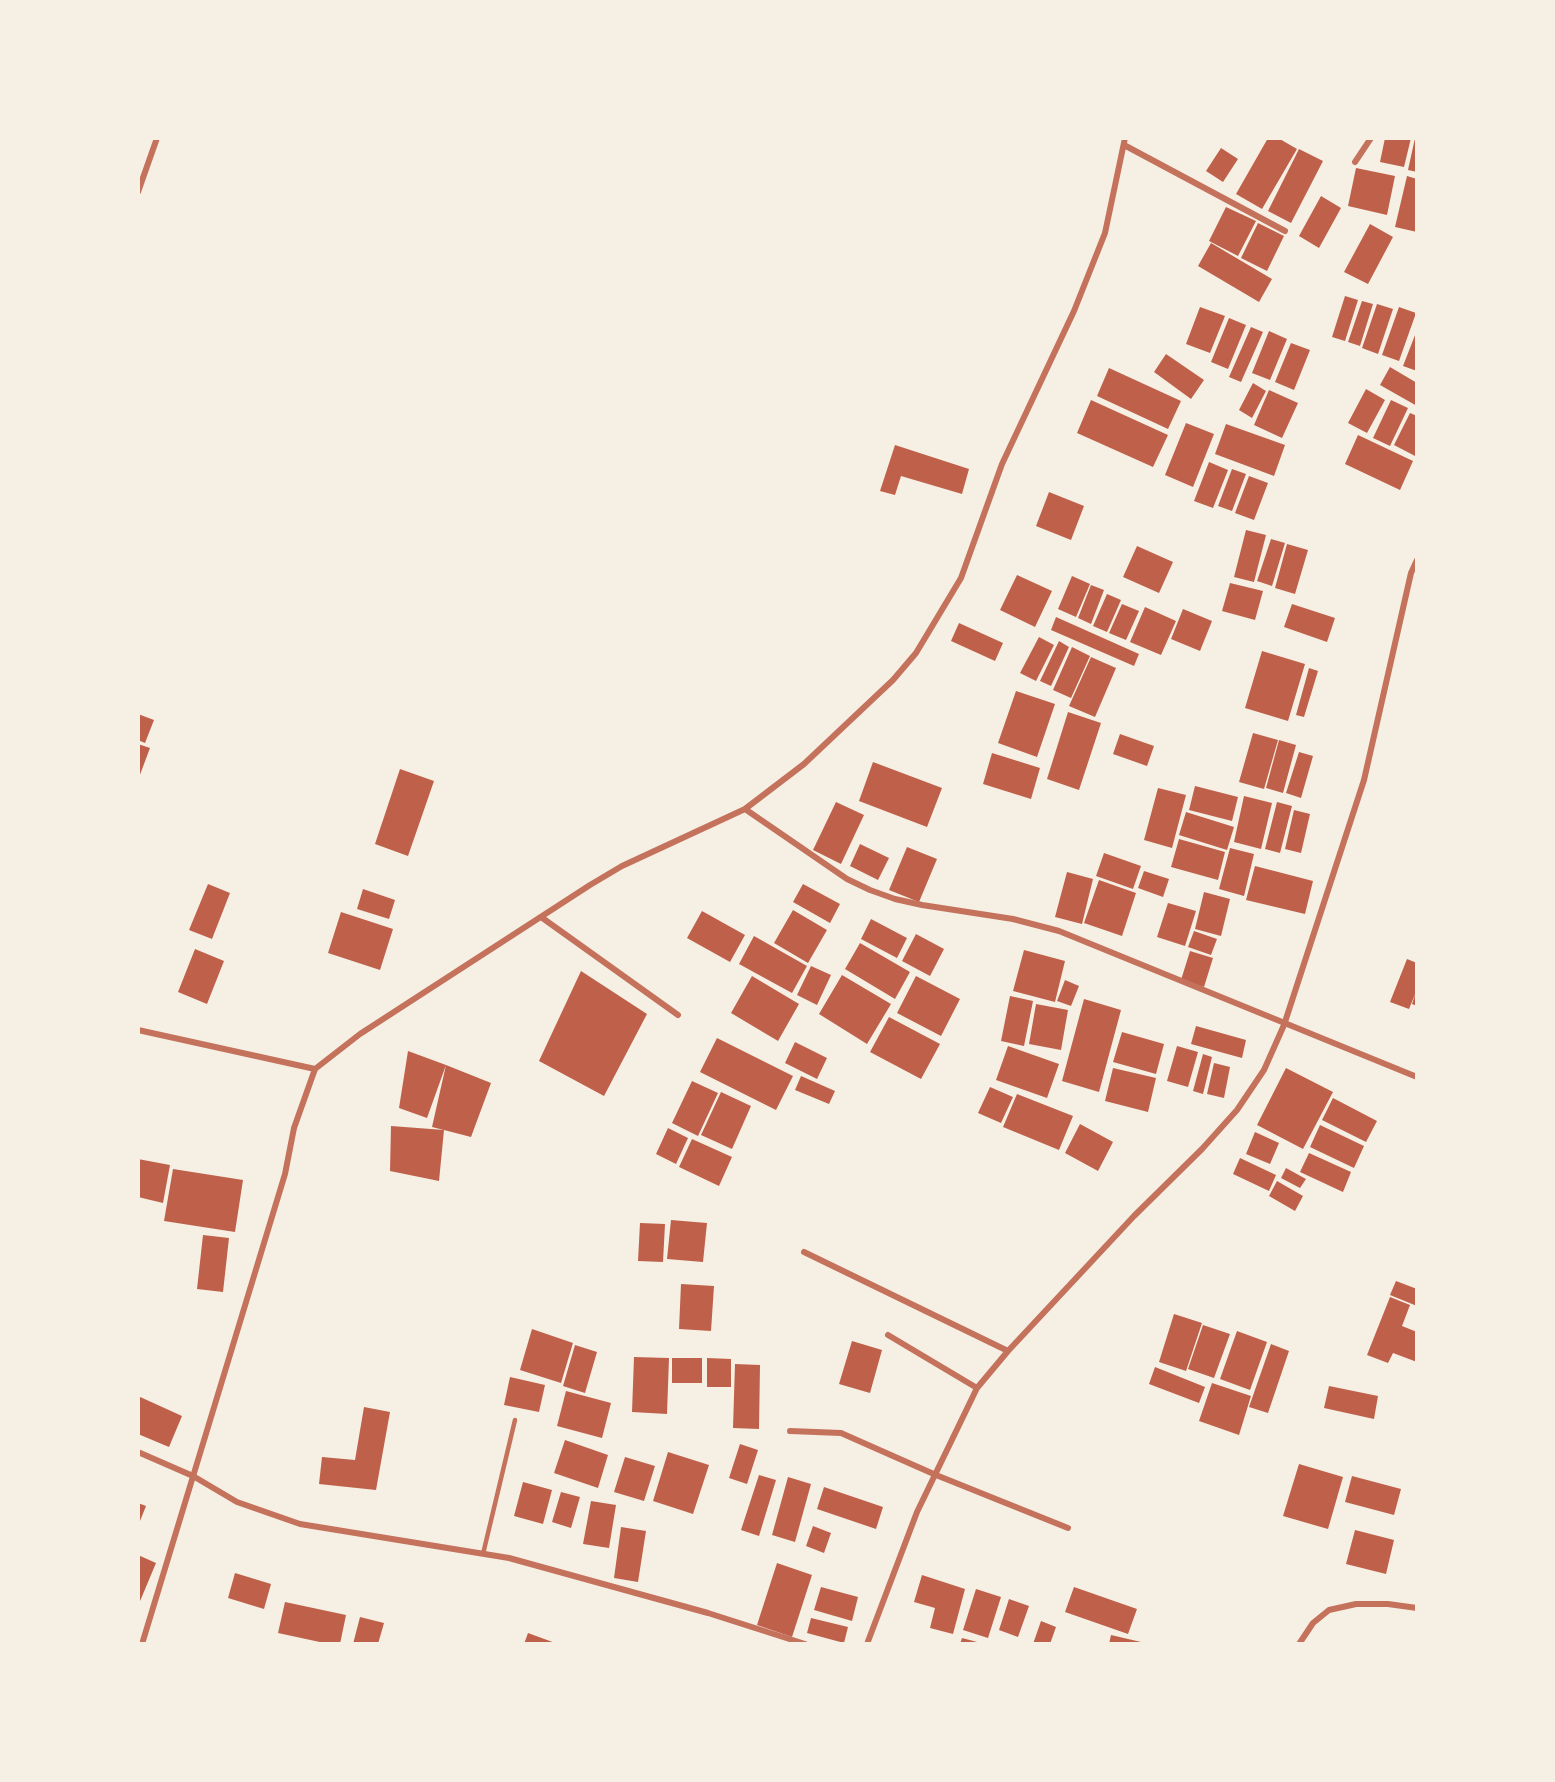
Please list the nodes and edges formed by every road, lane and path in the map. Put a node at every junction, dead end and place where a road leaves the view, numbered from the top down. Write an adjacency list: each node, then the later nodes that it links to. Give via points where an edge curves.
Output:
1 (157, 138): 5 (street)
2 (1371, 138): 4 (street)
3 (1124, 141): 6 (street); 8 (street, via 1105,233 1074,311 1002,464 961,578 916,653 893,680 804,764)
4 (1355, 162)
5 (138, 192)
6 (1285, 231)
7 (1417, 560): 11 (street, via 1364,780)
8 (745, 809): 9 (street, via 622,866); 11 (street, via 847,879 870,890 922,905 1059,931)
9 (541, 917): 10 (street); 13 (street, via 360,1034)
10 (678, 1015)
11 (1284, 1025): 14 (street); 17 (street, via 1264,1070 1237,1110)
12 (138, 1030): 13 (street)
13 (315, 1069): 23 (street, via 294,1128 285,1174)
14 (1417, 1077)
15 (804, 1252): 17 (street)
16 (888, 1335): 18 (street)
17 (1008, 1351): 18 (street)
18 (977, 1388): 22 (street)
19 (515, 1420): 25 (lane)
20 (790, 1431): 22 (street, via 841,1433)
21 (138, 1452): 23 (street)
22 (936, 1474): 24 (street); 29 (street, via 917,1512)
23 (193, 1476): 25 (street, via 237,1502 300,1524); 27 (street)
24 (1068, 1528)
25 (483, 1554): 28 (street, via 708,1613)
26 (1417, 1608): 30 (street, via 1356,1604 1329,1610 1313,1623)
27 (142, 1644)
28 (805, 1644)
29 (867, 1644)
30 (1299, 1644)

